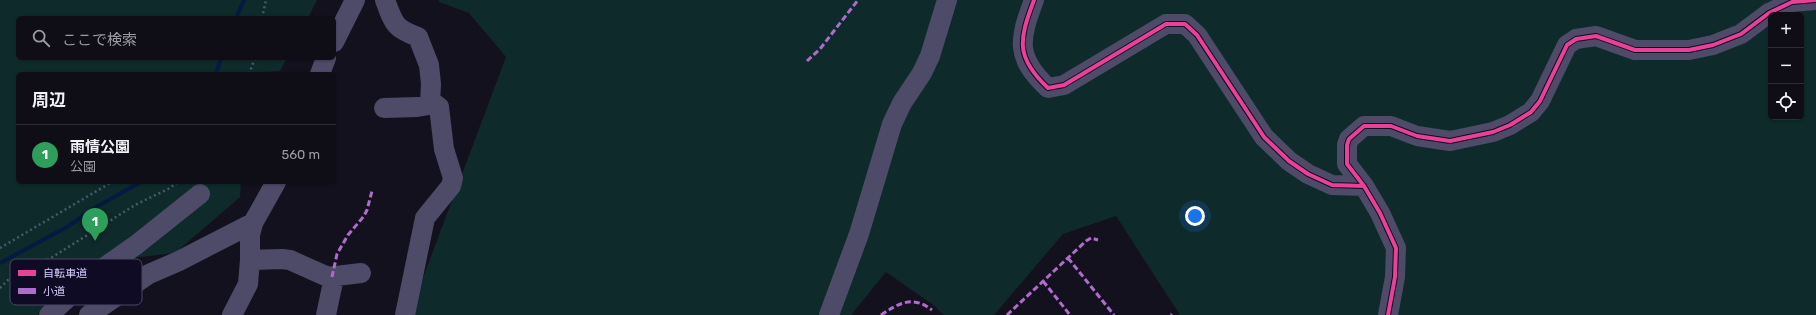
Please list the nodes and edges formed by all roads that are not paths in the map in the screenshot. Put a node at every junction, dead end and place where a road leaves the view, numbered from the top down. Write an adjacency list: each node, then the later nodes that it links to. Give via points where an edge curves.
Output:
1 (355, 0): 6 (street)
2 (385, 0): 9 (street, via 394,23 402,31 418,37 429,65)
3 (947, 0): 27 (street, via 924,67 892,124 859,234)
4 (1034, 0): 12 (street, via 1024,28 1024,56 1033,74 1048,88 1064,85 1166,24 1185,24 1198,35 1264,137 1289,161 1308,174 1332,185)
5 (1816, 0): 12 (street, via 1792,2 1770,13 1741,34 1713,45 1689,50 1635,50 1596,36 1576,39 1567,45 1540,101 1531,112 1493,132 1450,141 1417,136 1391,126 1364,126 1349,139 1347,145 1347,164)
6 (336, 38)
7 (325, 60): 8 (street)
8 (321, 72)
9 (430, 105): 10 (street); 26 (street, via 435,104 439,107 444,149 453,178 451,186 425,218)
10 (384, 108)
11 (275, 184): 14 (street)
12 (1364, 186): 28 (street, via 1396,248 1395,277)
13 (200, 194): 15 (street)
14 (252, 223): 16 (street); 19 (street)
15 (115, 259)
16 (250, 260): 18 (street, via 290,260); 24 (street, via 248,284)
17 (361, 273): 18 (street)
18 (332, 277): 25 (street)
19 (142, 279)
20 (60, 305): 22 (street)
21 (104, 305): 23 (street)
22 (49, 315)
23 (89, 315)
24 (232, 315)
25 (326, 315)
26 (405, 315)
27 (829, 315)
28 (1388, 315)

